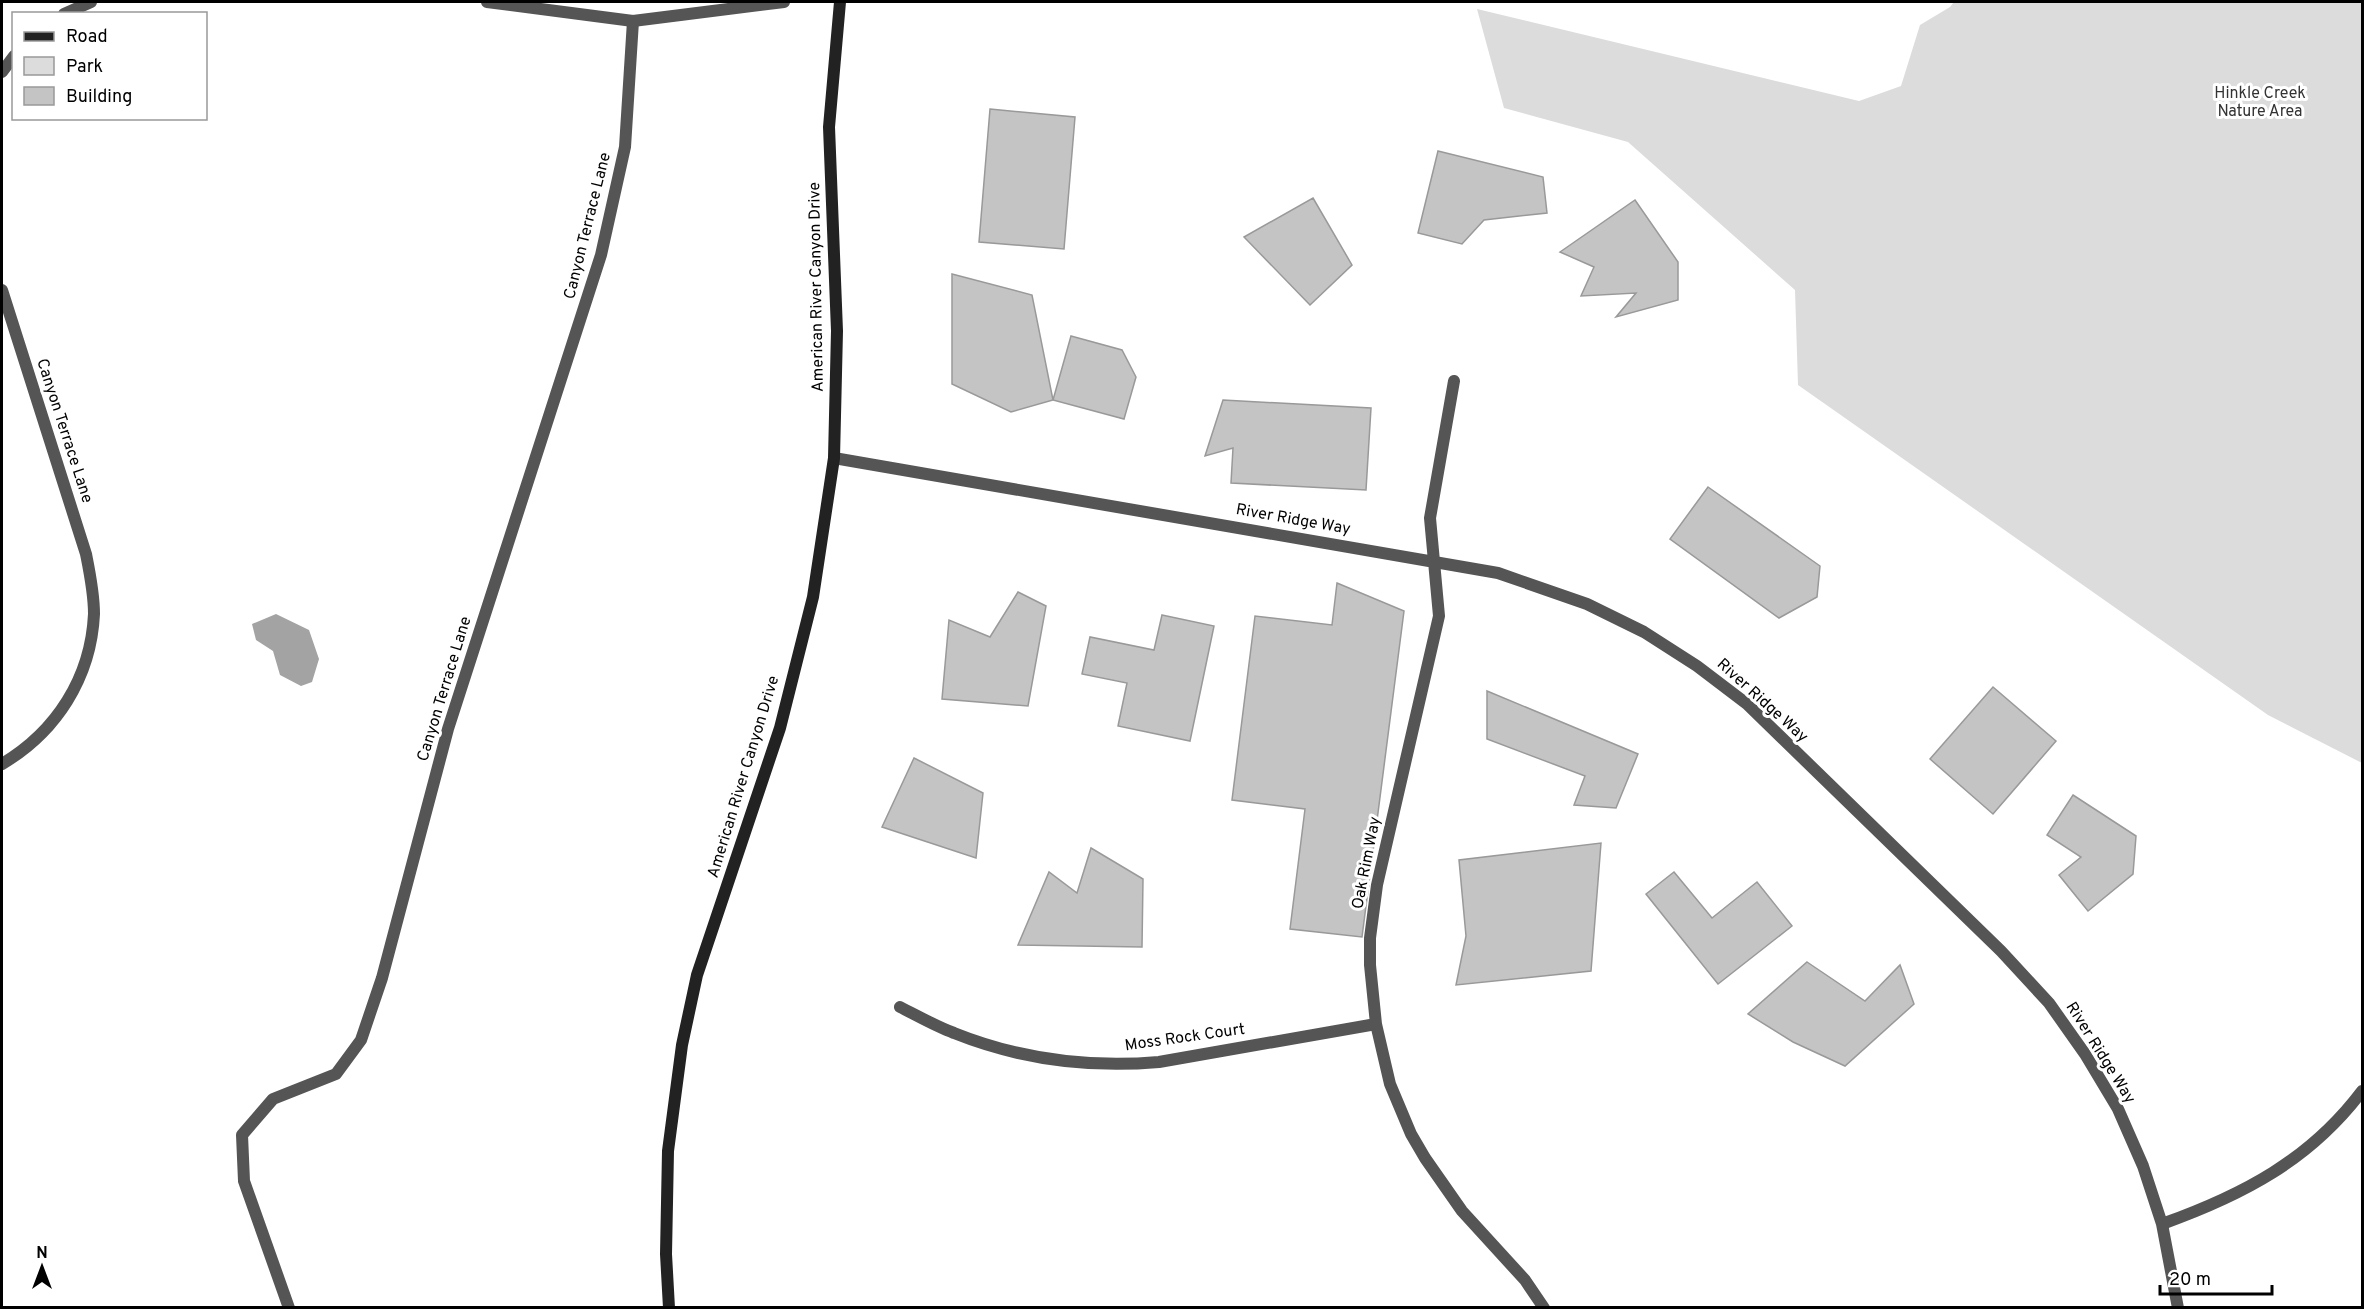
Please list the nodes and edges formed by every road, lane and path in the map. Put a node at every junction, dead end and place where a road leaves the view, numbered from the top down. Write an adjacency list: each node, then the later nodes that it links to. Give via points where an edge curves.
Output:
1 (91, 2): 5 (street)
2 (487, 2): 6 (street)
3 (784, 2): 6 (street)
4 (840, 2): 11 (main road, American River Canyon Drive, via 829,127 837,330)
5 (68, 12)
6 (633, 21): 18 (street, Canyon Terrace Lane, via 625,147 601,255 448,729 382,978 361,1040 336,1074 273,1100 242,1135 244,1181)
7 (12, 59): 8 (street)
8 (2, 72)
9 (2, 290): 13 (street, Canyon Terrace Lane, via 86,554 94,613 91,641 73,694 38,738)
10 (1454, 381): 12 (street, Oak Rim Way, via 1430,518)
11 (834, 458): 12 (street, River Ridge Way); 19 (main road, American River Canyon Drive, via 813,597 780,728 698,975 682,1045 669,1151)
12 (1434, 561): 15 (street, Oak Rim Way, via 1439,616 1377,885 1370,938); 17 (street, River Ridge Way, via 1498,573 1587,604 1644,632 1747,704 2001,951 2049,1003 2118,1109)
13 (2, 764)
14 (900, 1007): 15 (street, Moss Rock Court, via 953,1033 1010,1052 1069,1062 1159,1062)
15 (1376, 1024): 20 (street, Oak Rim Way, via 1390,1084 1425,1158 1462,1211 1525,1280)
16 (2362, 1091): 17 (street, via 2312,1144 2269,1176 2213,1206)
17 (2162, 1224): 21 (street, River Ridge Way)
18 (289, 1308)
19 (669, 1308)
20 (1544, 1308)
21 (2178, 1308)

